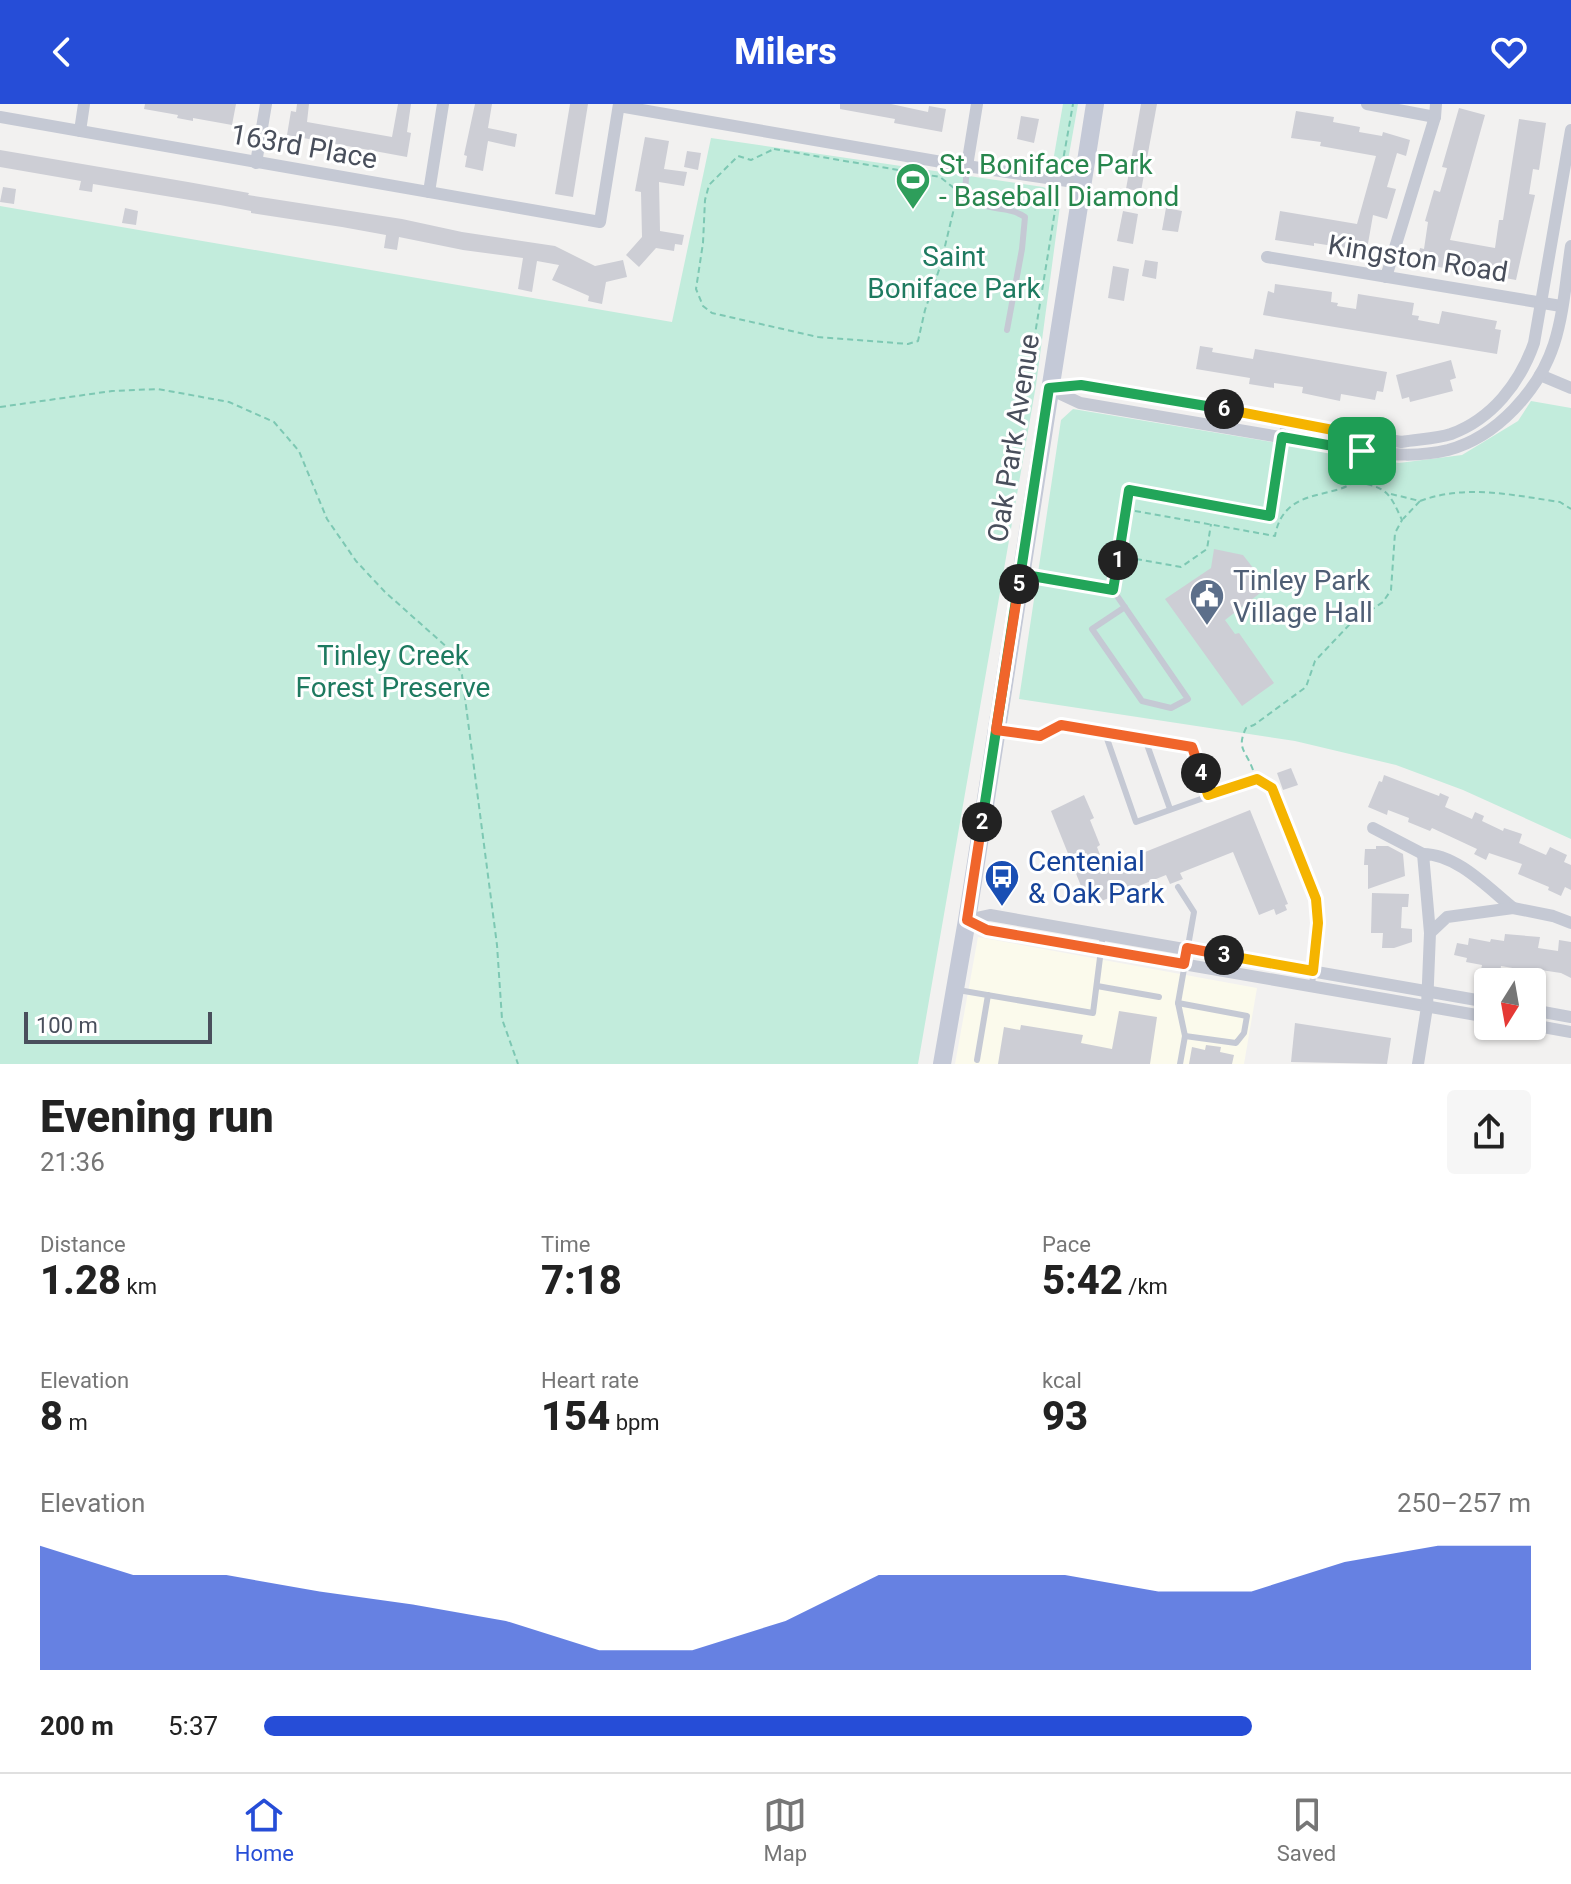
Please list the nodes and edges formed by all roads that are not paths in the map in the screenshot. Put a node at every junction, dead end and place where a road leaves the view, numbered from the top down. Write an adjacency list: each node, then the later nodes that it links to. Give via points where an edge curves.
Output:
1 (84, 104): 11 (street)
2 (266, 104): 12 (street)
3 (443, 104): 15 (street)
4 (977, 104): 13 (street)
5 (1095, 104): 14 (street, Oak Park Avenue)
6 (1367, 104): 8 (street)
7 (619, 105): 13 (street); 15 (street, 163rd Place, via 600,222)
8 (1436, 110): 18 (street)
9 (0, 117): 11 (street, 163rd Place)
10 (1571, 130): 19 (street)
11 (80, 131): 12 (street, 163rd Place)
12 (256, 163): 15 (street, 163rd Place)
13 (967, 166): 14 (street); 21 (lane, via 965,191 975,203 1025,217)
14 (1081, 183): 23 (street, Oak Park Avenue)
15 (429, 192)
16 (1571, 246): 20 (street)
17 (1267, 257): 18 (street, Kingston Road)
18 (1386, 277): 19 (street, Kingston Road)
19 (1542, 303): 20 (street, Kingston Road); 26 (street, via 1529,358 1508,393 1479,421 1449,435 1401,442)
20 (1561, 306): 22 (street)
21 (1007, 330)
22 (1540, 375): 24 (street); 28 (street, via 1514,411 1450,449 1403,456)
23 (1049, 388): 25 (street, via 1081,385); 27 (street, via 1080,403); 29 (street, Oak Park Avenue)
24 (1571, 388)
25 (1284, 420): 26 (street); 27 (lane)
26 (1364, 436): 28 (street)
27 (1282, 437): 28 (street); 30 (lane, via 1270,516 1129,490)
28 (1362, 451)
29 (1020, 574): 30 (lane); 32 (street, Oak Park Avenue)
30 (1113, 590): 31 (lane)
31 (1125, 607): 31 (lane, via 1181,688 1188,699 1171,708 1142,701 1092,629)
32 (996, 730): 33 (lane, via 1040,736 1061,725); 41 (street, Oak Park Avenue)
33 (1105, 733): 34 (lane); 36 (lane, via 1136,822)
34 (1145, 739): 35 (lane, via 1192,747); 36 (lane)
35 (1208, 795): 36 (lane); 48 (lane, via 1257,779 1272,788 1316,899)
36 (1170, 809)
37 (1373, 828): 38 (street)
38 (1423, 854): 40 (street, via 1465,869); 43 (street)
39 (1178, 887): 45 (lane, via 1194,912)
40 (1513, 908): 42 (street); 43 (street, via 1447,917)
41 (967, 920): 44 (street, via 990,915); 46 (street, via 987,930); 51 (street, Oak Park Avenue)
42 (1571, 923)
43 (1430, 933): 52 (street)
44 (1103, 934): 45 (street); 46 (lane)
45 (1187, 948): 47 (lane); 48 (street)
46 (1101, 950): 47 (street); 49 (lane)
47 (1184, 964): 50 (street); 56 (lane)
48 (1313, 971): 50 (lane); 52 (street)
49 (1097, 986): 53 (lane, via 1093,1013); 54 (lane)
50 (1312, 986): 57 (street)
51 (955, 989): 53 (lane); 65 (street, Oak Park Avenue)
52 (1428, 991): 55 (street); 57 (street)
53 (988, 995): 64 (lane)
54 (1159, 997)
55 (1474, 999)
56 (1178, 1003): 63 (lane); 63 (lane, via 1247,1016 1236,1043)
57 (1427, 1007): 59 (street); 67 (street)
58 (1546, 1013): 60 (street)
59 (1474, 1015)
60 (1571, 1017)
61 (1546, 1028): 62 (street)
62 (1571, 1032)
63 (1185, 1036): 66 (lane)
64 (977, 1060)
65 (942, 1064)
66 (1180, 1064)
67 (1418, 1064)

